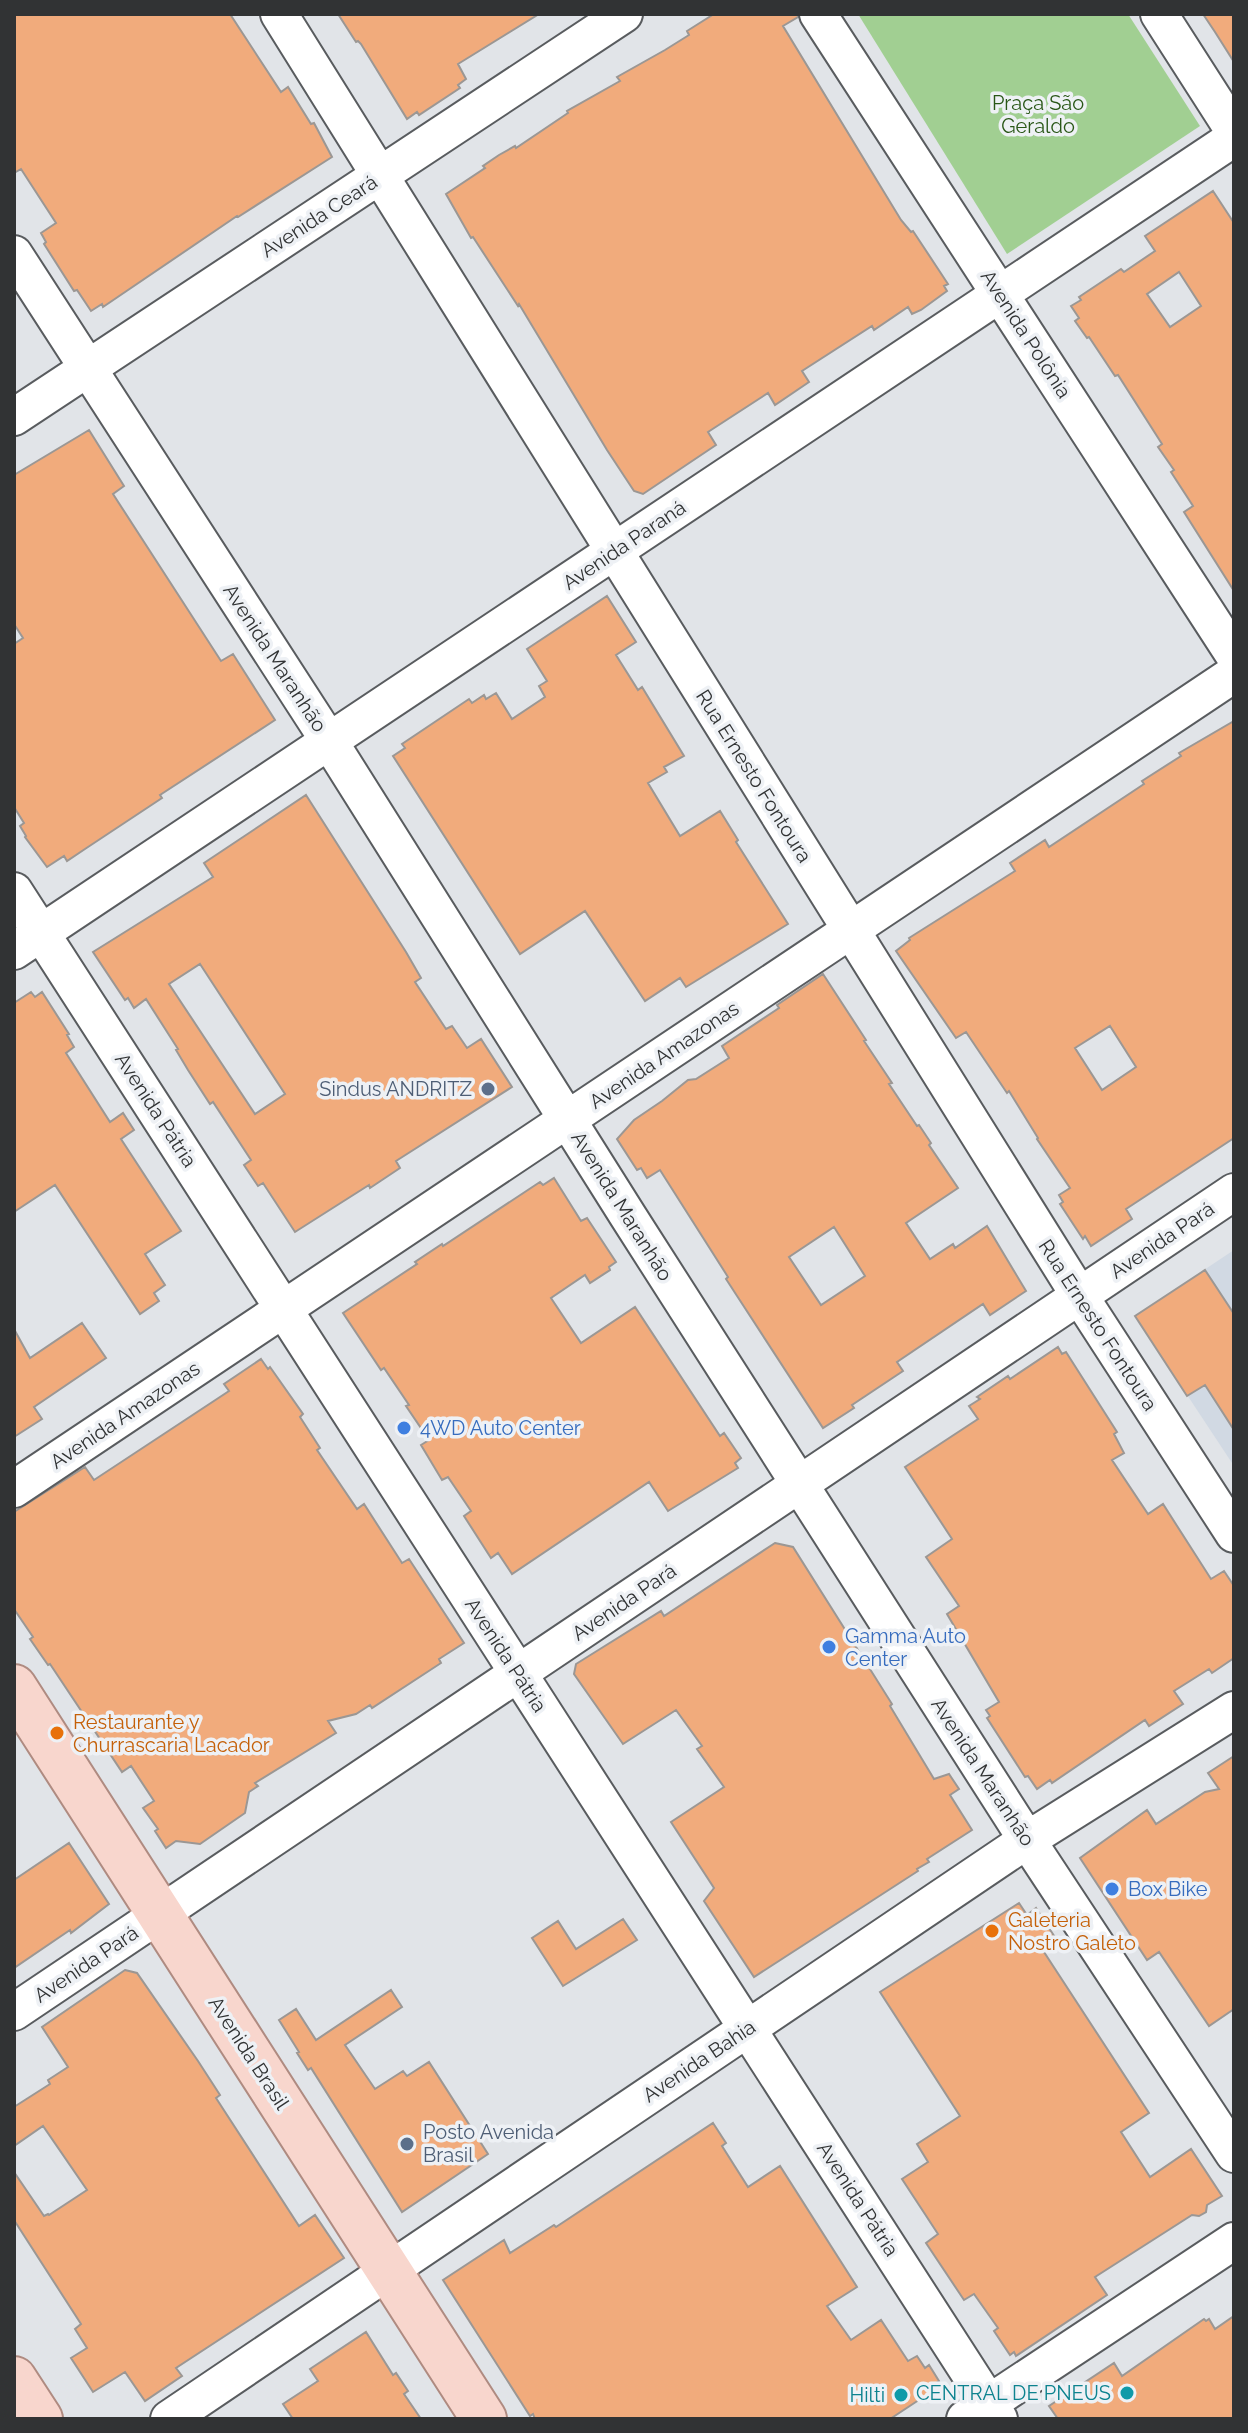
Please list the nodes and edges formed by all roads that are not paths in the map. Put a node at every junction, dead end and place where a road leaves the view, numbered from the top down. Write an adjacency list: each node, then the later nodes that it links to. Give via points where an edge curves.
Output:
1 (279, 14): 7 (street, Rua Ernesto Fontoura)
2 (624, 14): 7 (street, Avenida Ceará)
3 (818, 14): 9 (street, Avenida Polônia)
4 (1159, 14): 5 (street)
5 (1234, 131)
6 (1234, 138): 9 (street, Avenida Paraná)
7 (379, 176): 10 (street, Avenida Ceará); 12 (street, Rua Ernesto Fontoura)
8 (14, 254): 10 (street, Avenida Maranhão)
9 (999, 294): 12 (street, Avenida Paraná); 13 (street, Avenida Polônia)
10 (87, 369): 11 (street, Avenida Ceará); 15 (street, Avenida Maranhão)
11 (14, 417)
12 (614, 552): 15 (street, Avenida Paraná); 17 (street, Rua Ernesto Fontoura)
13 (1234, 655)
14 (1234, 674): 17 (street, Avenida Amazonas)
15 (329, 741): 18 (street, Avenida Paraná); 19 (street, Avenida Maranhão)
16 (14, 891): 18 (street, Avenida Pátria)
17 (850, 930): 19 (street, Avenida Amazonas); 21 (street, Rua Ernesto Fontoura)
18 (28, 942): 22 (street, Avenida Pátria)
19 (567, 1119): 22 (street, Avenida Amazonas); 23 (street, Avenida Maranhão)
20 (1234, 1192): 21 (street, Avenida Pará)
21 (1079, 1295): 23 (street, Avenida Pará); 25 (street, Rua Ernesto Fontoura)
22 (283, 1309): 24 (street, Avenida Amazonas); 26 (street, Avenida Pátria)
23 (798, 1484): 26 (street, Avenida Pará); 29 (street, Avenida Maranhão)
24 (14, 1489)
25 (1234, 1534)
26 (518, 1673): 30 (street, Avenida Pará); 32 (street, Avenida Pátria)
27 (14, 1687): 30 (main road, Avenida Brasil)
28 (1234, 1710): 29 (street, Avenida Bahia)
29 (1027, 1840): 32 (street, Avenida Bahia); 33 (street, Avenida Maranhão)
30 (160, 1914): 31 (street, Avenida Pará); 35 (main road, Avenida Brasil)
31 (14, 2012)
32 (747, 2028): 35 (street, Avenida Bahia); 37 (street, Avenida Pátria)
33 (1234, 2154)
34 (1234, 2241): 37 (street)
35 (389, 2272): 39 (street, Avenida Bahia); 40 (main road, Avenida Brasil)
36 (14, 2379): 38 (main road)
37 (985, 2414)
38 (40, 2419)
39 (169, 2419)
40 (484, 2419)

